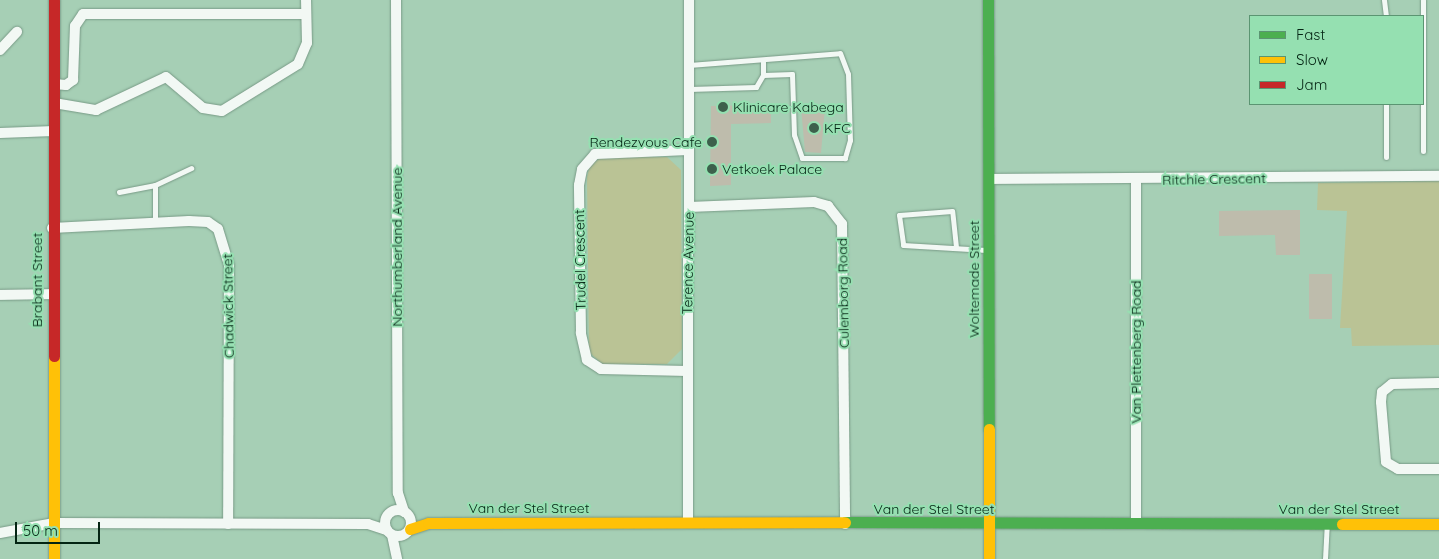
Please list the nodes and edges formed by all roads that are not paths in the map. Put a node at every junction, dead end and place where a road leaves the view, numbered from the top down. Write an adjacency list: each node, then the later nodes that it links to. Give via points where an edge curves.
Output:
1 (54, 0): 16 (street, Brabant Street)
2 (306, 0): 8 (street)
3 (396, 0): 42 (street, Northumberland Avenue)
4 (988, 0): 28 (street, Woltemade Street)
5 (1384, 0): 9 (lane)
6 (1423, 0): 10 (lane)
7 (688, 2): 14 (street, Terence Avenue)
8 (306, 14): 16 (street, via 83,14 75,26 73,80 66,85); 18 (street, via 306,47 298,64 222,111 200,106 166,77 96,110)
9 (1386, 15)
10 (1423, 15)
11 (17, 32): 12 (street)
12 (0, 50)
13 (763, 62): 14 (lane); 15 (lane); 15 (lane, via 820,52 844,56 850,140 845,158 806,159 800,155 792,74)
14 (689, 65): 17 (street, Terence Avenue)
15 (763, 75): 17 (lane, via 751,88)
16 (54, 84): 18 (street, Brabant Street)
17 (688, 89): 23 (street, Terence Avenue)
18 (54, 103): 21 (street, Brabant Street)
19 (1386, 105): 25 (lane)
20 (1423, 105): 24 (lane)
21 (54, 131): 22 (street); 34 (street, Brabant Street)
22 (0, 133)
23 (688, 150): 32 (street, Terence Avenue); 39 (street, Trudel Crescent, via 595,154 582,169 579,185 581,333 587,360 601,369)
24 (1423, 150)
25 (1386, 157)
26 (191, 168): 30 (lane)
27 (1439, 176): 29 (street, Ritchie Crescent)
28 (989, 179): 29 (street, Ritchie Crescent); 36 (street, Woltemade Street)
29 (1136, 180): 49 (street, Van Plettenberg Road)
30 (155, 184): 31 (lane); 33 (lane)
31 (119, 192)
32 (689, 207): 39 (street, Terence Avenue); 52 (street, Culemborg Road, via 814,202 828,206 842,224)
33 (155, 223): 34 (street, Chadwick Street); 50 (street, Chadwick Street, via 208,222 218,229 227,248)
34 (52, 228): 37 (street, Brabant Street)
35 (956, 246): 35 (lane, via 900,244 899,214 952,211); 36 (lane)
36 (989, 251): 48 (street, Woltemade Street)
37 (52, 294): 38 (street); 46 (street, Brabant Street)
38 (0, 295)
39 (688, 371): 45 (street, Terence Avenue)
40 (1439, 383): 41 (street, via 1392,384 1382,392 1381,402 1386,462 1398,469)
41 (1439, 469)
42 (398, 493): 43 (street, Northumberland Avenue); 44 (street, Northumberland Avenue)
43 (389, 514): 44 (street); 51 (street); 55 (street)
44 (407, 514): 47 (street, Van der Stel Street); 55 (street, Northumberland Avenue)
45 (688, 522): 47 (street, Van der Stel Street); 52 (street, Van der Stel Street)
46 (54, 523): 50 (street); 56 (street); 58 (street, Brabant Street)
47 (428, 523): 55 (street, Van der Stel Street)
48 (989, 523): 49 (street, Van der Stel Street); 52 (street, Van der Stel Street); 59 (street, Woltemade Street)
49 (1136, 523): 53 (street, Van der Stel Street)
50 (228, 524): 51 (street)
51 (368, 524): 55 (street)
52 (845, 524)
53 (1327, 524): 54 (street, Van der Stel Street); 60 (lane)
54 (1439, 524)
55 (398, 532): 57 (street)
56 (0, 533)
57 (397, 556)
58 (54, 559)
59 (989, 559)
60 (1325, 559)

